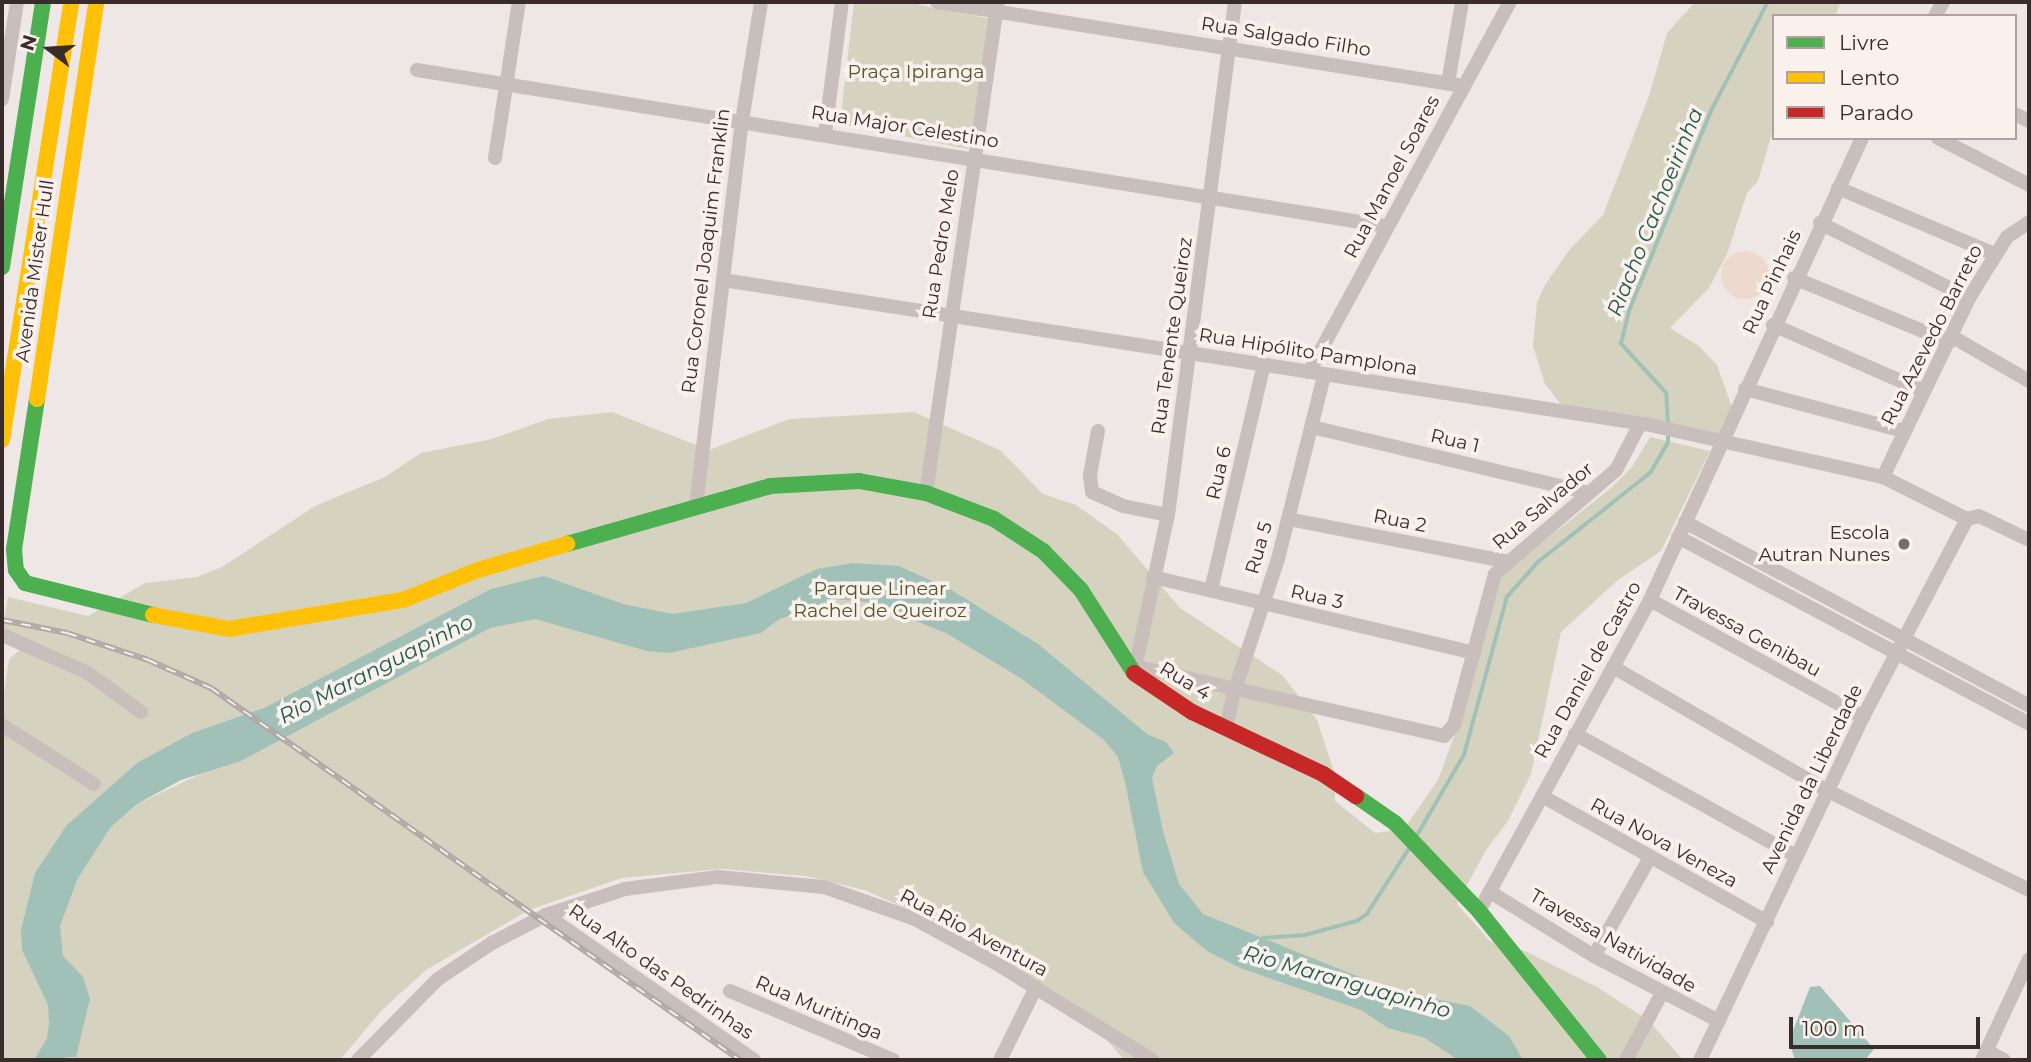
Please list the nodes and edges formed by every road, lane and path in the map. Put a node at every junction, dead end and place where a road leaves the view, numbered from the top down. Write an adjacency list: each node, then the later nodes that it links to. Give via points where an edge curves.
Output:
1 (18, 2): 18 (street)
2 (43, 2): 32 (main road, Avenida Mister Hull)
3 (71, 2): 49 (main road, Avenida Mister Hull)
4 (96, 2): 63 (main road, Avenida Mister Hull, via 14,549 16,570)
5 (519, 2): 15 (street)
6 (761, 2): 19 (street, Rua Coronel Joaquim Franklin)
7 (842, 2): 20 (street)
8 (937, 2): 12 (street, Rua Salgado Filho)
9 (1235, 2): 13 (street, Rua Tenente Queiroz)
10 (1462, 2): 16 (street)
11 (1510, 2): 17 (street, Rua Manoel Soares)
12 (997, 7): 13 (street, Rua Salgado Filho); 24 (street, Rua Pedro Melo)
13 (1229, 47): 16 (street, Rua Salgado Filho); 27 (street, Rua Tenente Queiroz)
14 (418, 70): 15 (street, Rua Major Celestino)
15 (506, 83): 19 (street, Rua Major Celestino); 23 (street)
16 (1448, 83): 17 (street, Rua Salgado Filho)
17 (1463, 86): 30 (street, Rua Manoel Soares)
18 (2, 99)
19 (742, 121): 20 (street, Rua Major Celestino); 34 (street, Rua Coronel Joaquim Franklin)
20 (825, 134): 24 (street, Rua Major Celestino)
21 (1861, 140): 26 (street, Rua Pinhais)
22 (1942, 140): 25 (street)
23 (495, 158)
24 (974, 158): 27 (street, Rua Major Celestino); 36 (street, Rua Pedro Melo)
25 (2029, 186)
26 (1838, 188): 29 (street, Rua Pinhais); 31 (street)
27 (1211, 197): 30 (street, Rua Major Celestino); 39 (street, Rua Tenente Queiroz)
28 (2029, 222): 31 (street, Rua Azevedo Barreto, via 2007,237)
29 (1821, 223): 33 (street, Rua Pinhais); 35 (street)
30 (1386, 226): 41 (street, Rua Manoel Soares)
31 (1994, 254): 35 (street, Rua Azevedo Barreto)
32 (2, 267)
33 (1794, 278): 37 (street, Rua Pinhais); 38 (street)
34 (723, 280): 36 (street, Rua Hipólito Pamplona); 54 (street, Rua Coronel Joaquim Franklin)
35 (1969, 298): 38 (street, Rua Azevedo Barreto)
36 (950, 316): 39 (street, Rua Hipólito Pamplona); 52 (street, Rua Pedro Melo)
37 (1773, 325): 43 (street, Rua Pinhais); 44 (street)
38 (1950, 339): 42 (street); 44 (street, Rua Azevedo Barreto)
39 (1188, 351): 40 (street, Rua Hipólito Pamplona); 55 (street, Rua Tenente Queiroz)
40 (1264, 364): 41 (street, Rua Hipólito Pamplona); 64 (street, Rua 6)
41 (1317, 374): 45 (street, Rua Hipólito Pamplona); 46 (street, Rua 5)
42 (2029, 380)
43 (1745, 389): 48 (street); 50 (street, Rua Pinhais)
44 (1923, 391): 48 (street, Rua Azevedo Barreto)
45 (1645, 424): 50 (street, Rua Hipólito Pamplona); 53 (street, Rua Salvador, via 1623,461)
46 (1312, 427): 53 (street, Rua 1); 56 (street, Rua 5)
47 (1098, 431): 55 (street, via 1090,475 1093,492 1112,503)
48 (1904, 431): 51 (street, Rua Azevedo Barreto)
49 (2, 440)
50 (1725, 444): 51 (street, Rua Hipólito Pamplona); 58 (street, Rua Daniel de Castro)
51 (1883, 477): 57 (street, Rua Hipólito Pamplona)
52 (926, 493): 54 (main road, Rua 4, via 859,481 802,481); 72 (main road, Rua 4, via 994,519 1043,551 1081,590)
53 (1589, 493): 61 (street, Rua Salvador)
54 (696, 506): 63 (main road, Rua 4, via 478,570 403,600 229,629 189,624)
55 (1168, 515): 62 (street, Rua Tenente Queiroz)
56 (1288, 519): 61 (street, Rua 2); 66 (street, Rua 5)
57 (1967, 519): 60 (street, Rua Hipólito Pamplona, via 1979,516); 68 (street, Avenida da Liberdade)
58 (1685, 522): 59 (street, Rua Daniel de Castro); 68 (street)
59 (1678, 537): 65 (street, Rua Daniel de Castro); 70 (street)
60 (2029, 540)
61 (1505, 561): 69 (street, Rua Salvador, via 1490,585)
62 (1153, 576): 64 (street, Rua 3); 72 (street, Rua Tenente Queiroz)
63 (25, 583)
64 (1211, 590): 66 (street, Rua 3)
65 (1650, 600): 71 (street, Rua Daniel de Castro); 78 (street, Travessa Genibau)
66 (1261, 604): 69 (street, Rua 3); 73 (street, Rua 5)
67 (2, 635): 77 (street, via 88,673)
68 (1905, 640): 70 (street, Avenida da Liberdade); 74 (street)
69 (1474, 653): 83 (street, Rua Salvador, via 1454,725)
70 (1896, 653): 75 (street); 78 (street, Avenida da Liberdade)
71 (1613, 667): 82 (street, Rua Daniel de Castro); 85 (street)
72 (1134, 670): 73 (street, Rua 4); 81 (main road, Rua 4, via 1168,698)
73 (1234, 692): 81 (street, Rua 5); 83 (street, Rua 4)
74 (2004, 693): 75 (street); 76 (street)
75 (1996, 706): 79 (street)
76 (2029, 706)
77 (141, 712)
78 (1864, 718): 85 (street, Avenida da Liberdade)
79 (2029, 723)
80 (2, 725): 84 (street)
81 (1226, 729): 91 (main road, Rua 4, via 1323,774 1395,823)
82 (1575, 734): 86 (street, Rua Daniel de Castro); 87 (street)
83 (1439, 737)
84 (94, 784)
85 (1828, 792): 87 (street, Avenida da Liberdade); 89 (street)
86 (1542, 796): 88 (street, Rua Nova Veneza); 90 (street, Rua Daniel de Castro)
87 (1796, 856): 93 (street, Avenida da Liberdade)
88 (1648, 859): 93 (street, Rua Nova Veneza); 94 (street)
89 (2029, 890)
90 (1489, 892): 91 (street, Rua Daniel de Castro); 94 (street, Travessa Natividade)
91 (1479, 911): 107 (main road, Rua 4)
92 (547, 915): 97 (street, Rua Rio Aventura, via 625,889 718,877 824,887 915,919); 102 (street, Rua Rio Aventura, via 492,943 438,979); 103 (street, Rua Alto das Pedrinhas)
93 (1768, 922): 100 (street, Avenida da Liberdade)
94 (1594, 956): 99 (street, Travessa Natividade)
95 (2029, 959): 96 (street)
96 (2025, 980): 101 (street)
97 (1036, 987): 105 (street); 106 (street, Rua Rio Aventura)
98 (730, 991): 104 (street, Rua Muritinga)
99 (1662, 993): 100 (street, Travessa Natividade); 108 (street)
100 (1719, 1021): 109 (street, Avenida da Liberdade)
101 (1985, 1056): 110 (street)
102 (358, 1060)
103 (754, 1060)
104 (893, 1060)
105 (1000, 1060)
106 (1152, 1060)
107 (1599, 1060)
108 (1626, 1060)
109 (1700, 1060)
110 (2004, 1060)

